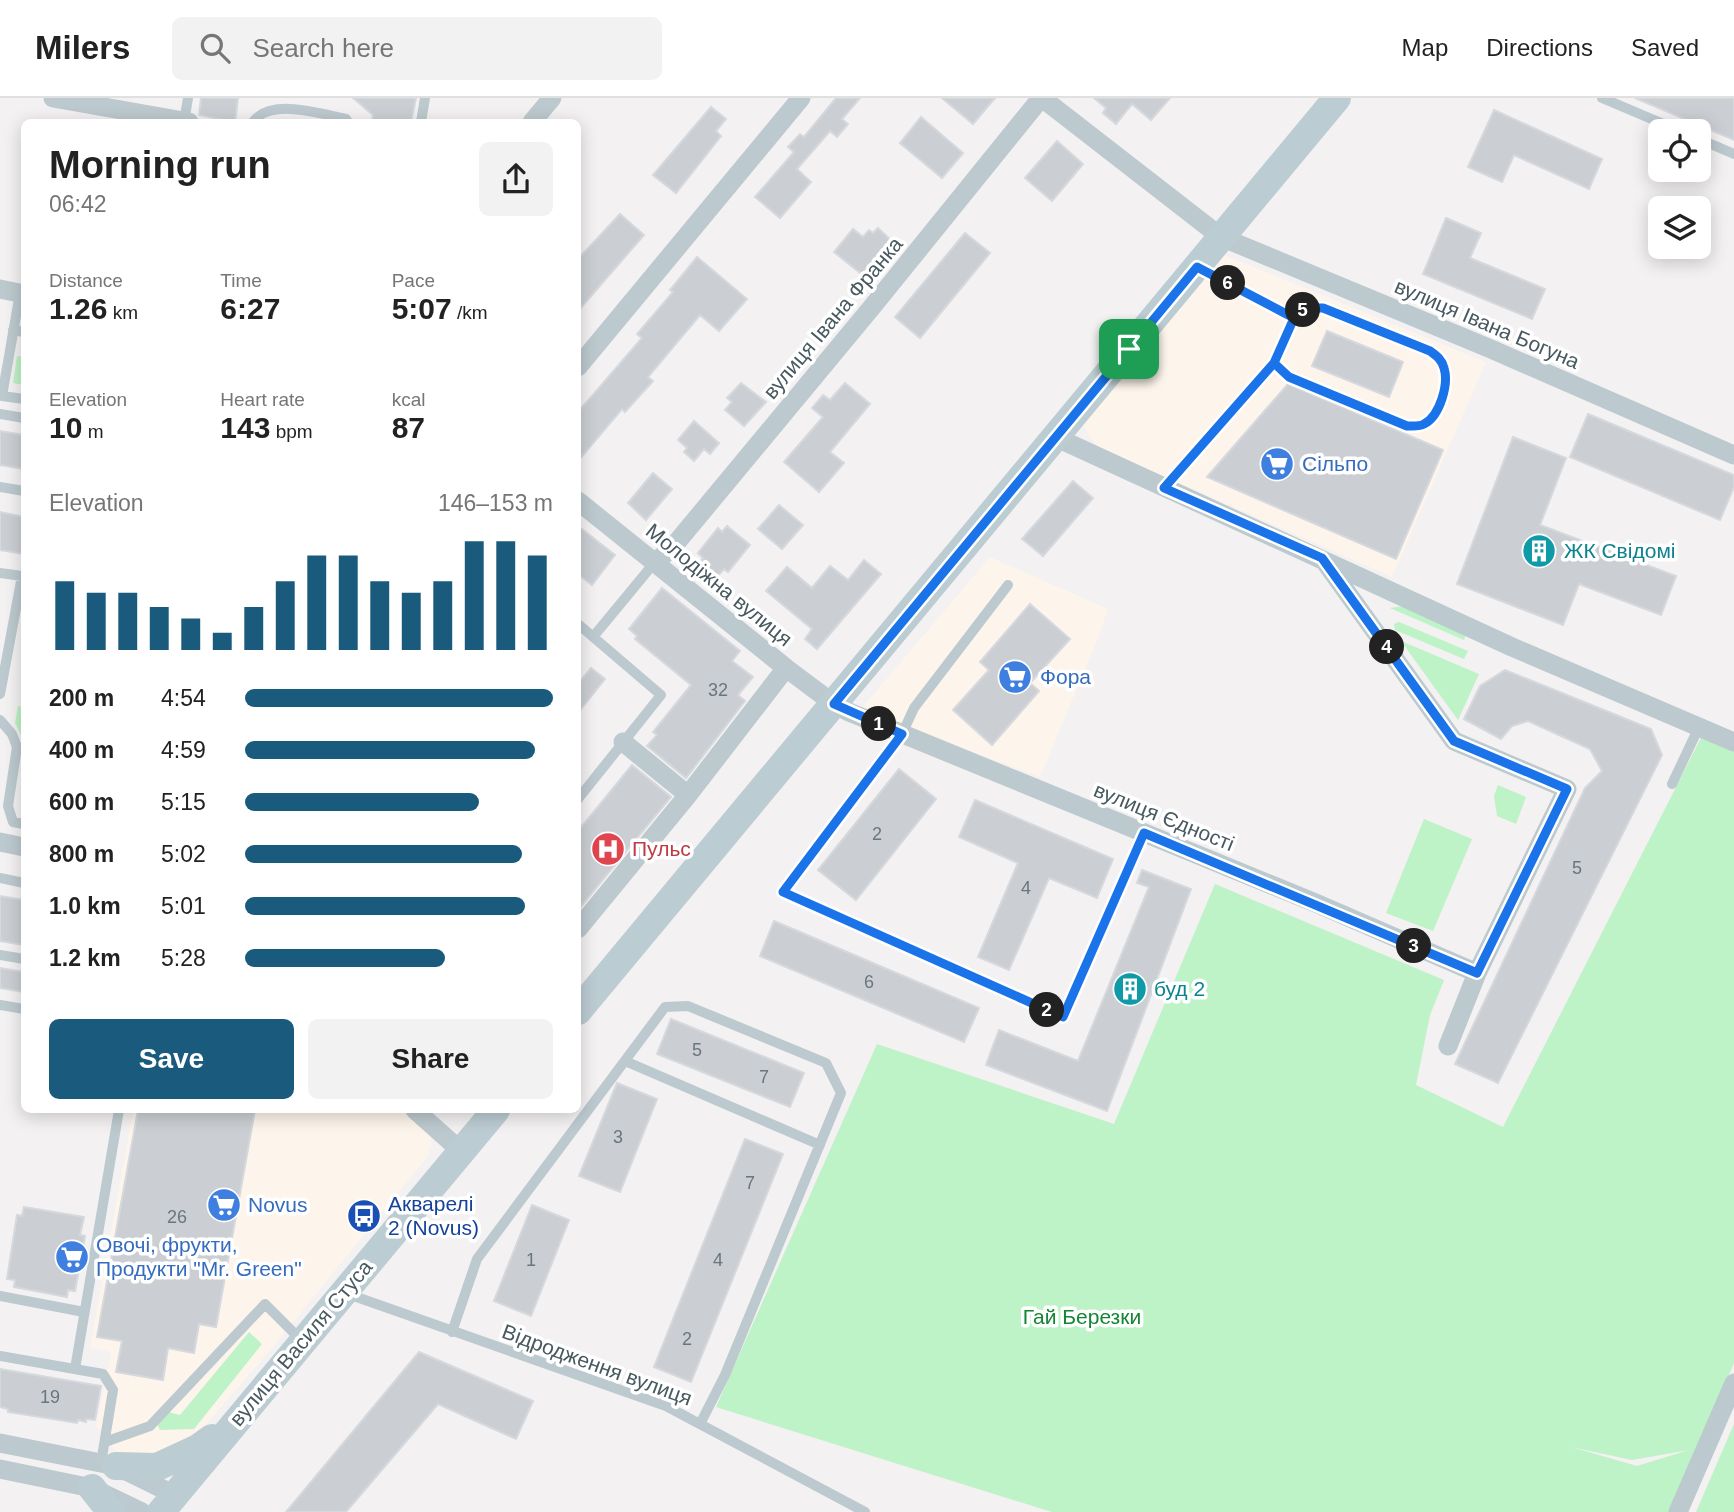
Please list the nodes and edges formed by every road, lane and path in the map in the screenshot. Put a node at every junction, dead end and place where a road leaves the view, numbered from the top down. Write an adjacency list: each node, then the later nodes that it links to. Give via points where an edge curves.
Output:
1 (53, 98): 9 (street)
2 (188, 98): 11 (lane)
3 (425, 98): 14 (lane)
4 (552, 98): 15 (street)
5 (801, 98): 26 (street)
6 (1042, 98): 19 (street, вулиця Івана Богуна); 38 (street, вулиця Івана Франка, via 672,548)
7 (1337, 98): 19 (main road)
8 (1602, 98): 16 (lane)
9 (101, 103): 10 (street)
10 (173, 119)
11 (186, 119)
12 (256, 119): 13 (lane, via 279,106)
13 (346, 119)
14 (422, 119)
15 (534, 119)
16 (1652, 119)
17 (1711, 144): 18 (lane)
18 (1734, 154)
19 (1221, 237): 20 (main road); 32 (street, вулиця Івана Богуна)
20 (1197, 267): 24 (lane); 31 (main road)
21 (0, 289): 22 (street)
22 (21, 293)
23 (21, 306): 25 (lane)
24 (1294, 318): 27 (lane); 27 (lane, via 1303,310 1323,308 1430,351 1445,370 1441,402 1425,424 1407,426 1289,377)
25 (19, 331): 28 (lane, via 2,396)
26 (581, 363)
27 (1274, 363): 34 (lane)
28 (21, 399)
29 (0, 414): 30 (lane)
30 (21, 418)
31 (1055, 437): 34 (street); 47 (main road)
32 (1734, 455)
33 (0, 486): 35 (lane)
34 (1164, 488): 37 (street)
35 (21, 490)
36 (581, 503): 38 (street, Молодіжна вулиця)
37 (1322, 558): 49 (street); 65 (street, via 1454,741 1567,789)
38 (655, 562): 44 (lane); 45 (street, Молодіжна вулиця)
39 (0, 573): 40 (lane)
40 (21, 576)
41 (21, 581): 46 (lane)
42 (1008, 585): 50 (lane, via 914,708)
43 (581, 627): 44 (lane)
44 (593, 637): 51 (lane, via 661,695)
45 (786, 668): 47 (street, Молодіжна вулиця); 55 (street)
46 (0, 694)
47 (834, 704): 50 (street, вулиця Єдності); 68 (main road)
48 (0, 720): 56 (lane, via 17,747 8,806 13,822)
49 (1699, 727): 52 (street); 53 (lane)
50 (902, 734): 57 (street, вулиця Єдності); 57 (lane, via 783,892 1063,1017)
51 (623, 742): 54 (lane); 55 (street)
52 (1734, 742)
53 (1672, 784)
54 (581, 795)
55 (688, 795): 62 (street)
56 (21, 823)
57 (1144, 833): 65 (street, вулиця Єдності)
58 (0, 842): 59 (street)
59 (21, 846)
60 (0, 878): 61 (lane)
61 (21, 882)
62 (581, 925)
63 (0, 955): 64 (lane)
64 (21, 958)
65 (1477, 973): 69 (street)
66 (0, 1004): 67 (lane)
67 (21, 1008)
68 (581, 1008)
69 (1448, 1046)
70 (625, 1061): 74 (lane); 74 (lane, via 665,1007 688,1006 826,1063 841,1093); 79 (lane, via 477,1259)
71 (118, 1113): 78 (lane)
72 (418, 1113): 75 (street)
73 (493, 1113): 75 (main road, вулиця Василя Стуса)
74 (820, 1145): 85 (lane, via 725,1376)
75 (461, 1151): 76 (main road, вулиця Василя Стуса)
76 (344, 1292): 79 (lane, Відродження вулиця); 80 (main road, вулиця Василя Стуса)
77 (0, 1296): 78 (lane)
78 (84, 1312): 82 (lane)
79 (452, 1332): 85 (lane, Відродження вулиця, via 666,1406)
80 (303, 1341): 84 (main road, вулиця Василя Стуса); 87 (lane, via 265,1304 150,1426)
81 (0, 1356): 82 (lane)
82 (75, 1369): 87 (lane, via 103,1374 113,1390)
83 (1734, 1383): 93 (street)
84 (237, 1420): 87 (main road, via 198,1448 157,1467); 89 (main road, вулиця Василя Стуса)
85 (700, 1424): 92 (lane, Відродження вулиця)
86 (0, 1443): 87 (street)
87 (104, 1464): 88 (street); 89 (street); 90 (main road); 91 (street)
88 (0, 1469)
89 (168, 1504)
90 (111, 1512)
91 (142, 1512)
92 (865, 1512)
93 (1678, 1512)

